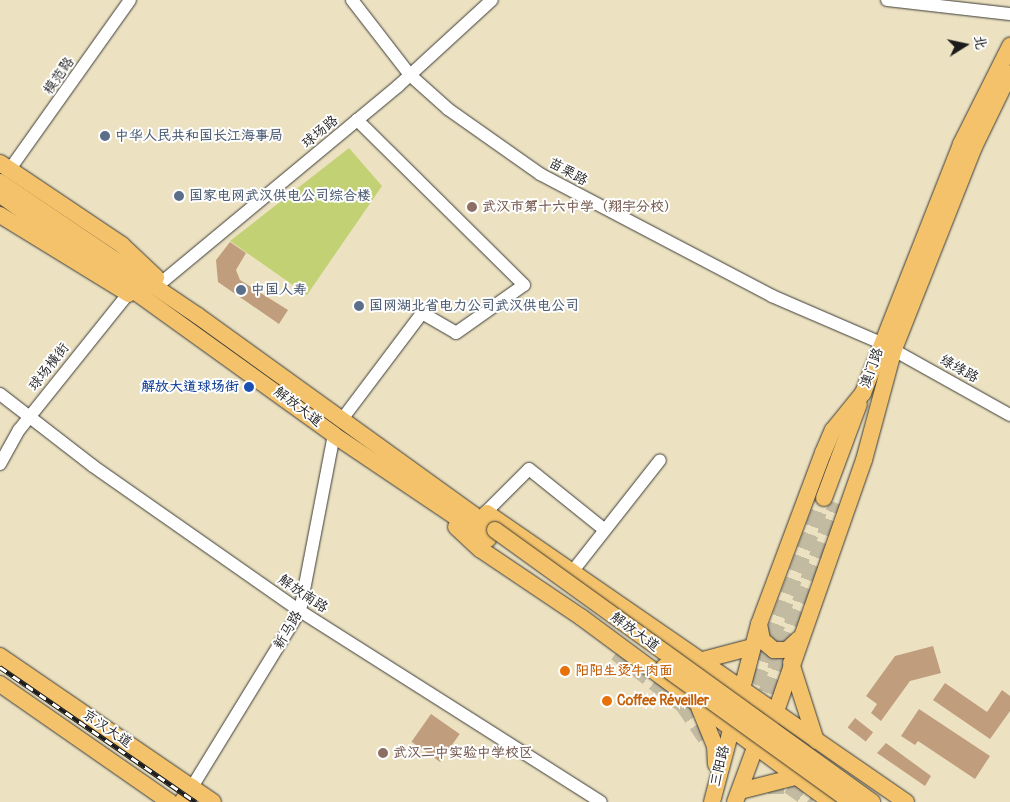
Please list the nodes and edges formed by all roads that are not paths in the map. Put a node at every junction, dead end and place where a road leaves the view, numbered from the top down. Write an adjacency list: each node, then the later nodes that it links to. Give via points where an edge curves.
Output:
1 (130, 0): 10 (street, 模范路)
2 (352, 0): 8 (street, 苗栗路)
3 (492, 0): 8 (street, 球场路)
4 (887, 0): 5 (street)
5 (1010, 14)
6 (1010, 46): 18 (main road, 澳门路, via 961,144)
7 (1010, 73): 18 (main road, 澳门路, via 974,146)
8 (410, 75): 9 (street, 球场路); 18 (street, 苗栗路, via 448,109 540,174 772,296)
9 (357, 120): 15 (street, 球场路); 24 (street, via 524,285 456,334 422,313)
10 (5, 166): 15 (main road, 解放大道, via 122,245)
11 (0, 182): 14 (main road, 解放大道)
12 (0, 195): 14 (main road, 解放大道)
13 (0, 216): 16 (main road, 解放大道)
14 (108, 261): 17 (main road, 解放大道)
15 (162, 282): 17 (main road, 解放大道)
16 (128, 294): 17 (main road, 解放大道); 23 (street, 球场横街)
17 (192, 320): 24 (main road, 解放大道); 25 (main road, 解放大道)
18 (888, 346): 19 (main road, 澳门路); 20 (main road, 澳门路); 22 (street, 绿缘路)
19 (881, 383): 20 (main road, via 830,501); 36 (main road, 澳门路, via 864,460)
20 (863, 393): 35 (main road, 澳门路, via 833,430 822,453)
21 (0, 394): 23 (street, 解放南路)
22 (1010, 415)
23 (29, 416): 27 (street, 球场横街); 33 (street, 解放南路)
24 (343, 418): 28 (main road, 解放大道)
25 (334, 435): 28 (main road, 解放大道); 33 (street, 新马路)
26 (660, 460): 30 (street)
27 (0, 464)
28 (419, 481): 29 (main road, 解放大道); 31 (main road, 解放大道); 34 (main road, 解放大道, via 480,549)
29 (485, 512): 30 (street, via 528,469); 32 (main road, 解放大道)
30 (605, 530): 32 (street)
31 (492, 535): 59 (main road, 解放大道, bridge); 60 (main road, 解放大道, bridge)
32 (572, 572): 40 (main road, 解放大道)
33 (300, 611): 51 (street, 新马路); 56 (street, 解放南路)
34 (581, 617): 38 (main road); 44 (main road, 解放大道)
35 (759, 624): 36 (main road, via 766,646 782,652 793,647); 37 (main road, 澳门路)
36 (802, 634): 41 (main road, 澳门路)
37 (752, 647): 40 (main road); 43 (main road, 澳门路)
38 (616, 653)
39 (0, 656): 51 (main road, 京汉大道)
40 (699, 662): 43 (main road, 解放大道)
41 (792, 663): 45 (main road, 澳门路); 47 (main road)
42 (0, 684): 53 (main road, 京汉大道)
43 (740, 691): 45 (main road, 解放大道); 46 (main road, 三阳路)
44 (699, 707): 46 (main road, 解放大道); 50 (main road, via 715,746)
45 (775, 714): 47 (main road); 48 (main road, 三阳路)
46 (729, 729): 48 (main road, 解放大道); 50 (main road, 三阳路)
47 (816, 741): 61 (main road)
48 (755, 748): 49 (main road); 52 (main road, 三阳路)
49 (794, 777): 52 (main road); 58 (main road)
50 (717, 784): 57 (main road, 三阳路)
51 (192, 787): 54 (main road, 新马路); 55 (main road, 京汉大道)
52 (737, 796)
53 (170, 802)
54 (182, 802)
55 (213, 802)
56 (601, 802)
57 (712, 802)
58 (831, 802)
59 (851, 802)
60 (872, 802)
61 (906, 802)

